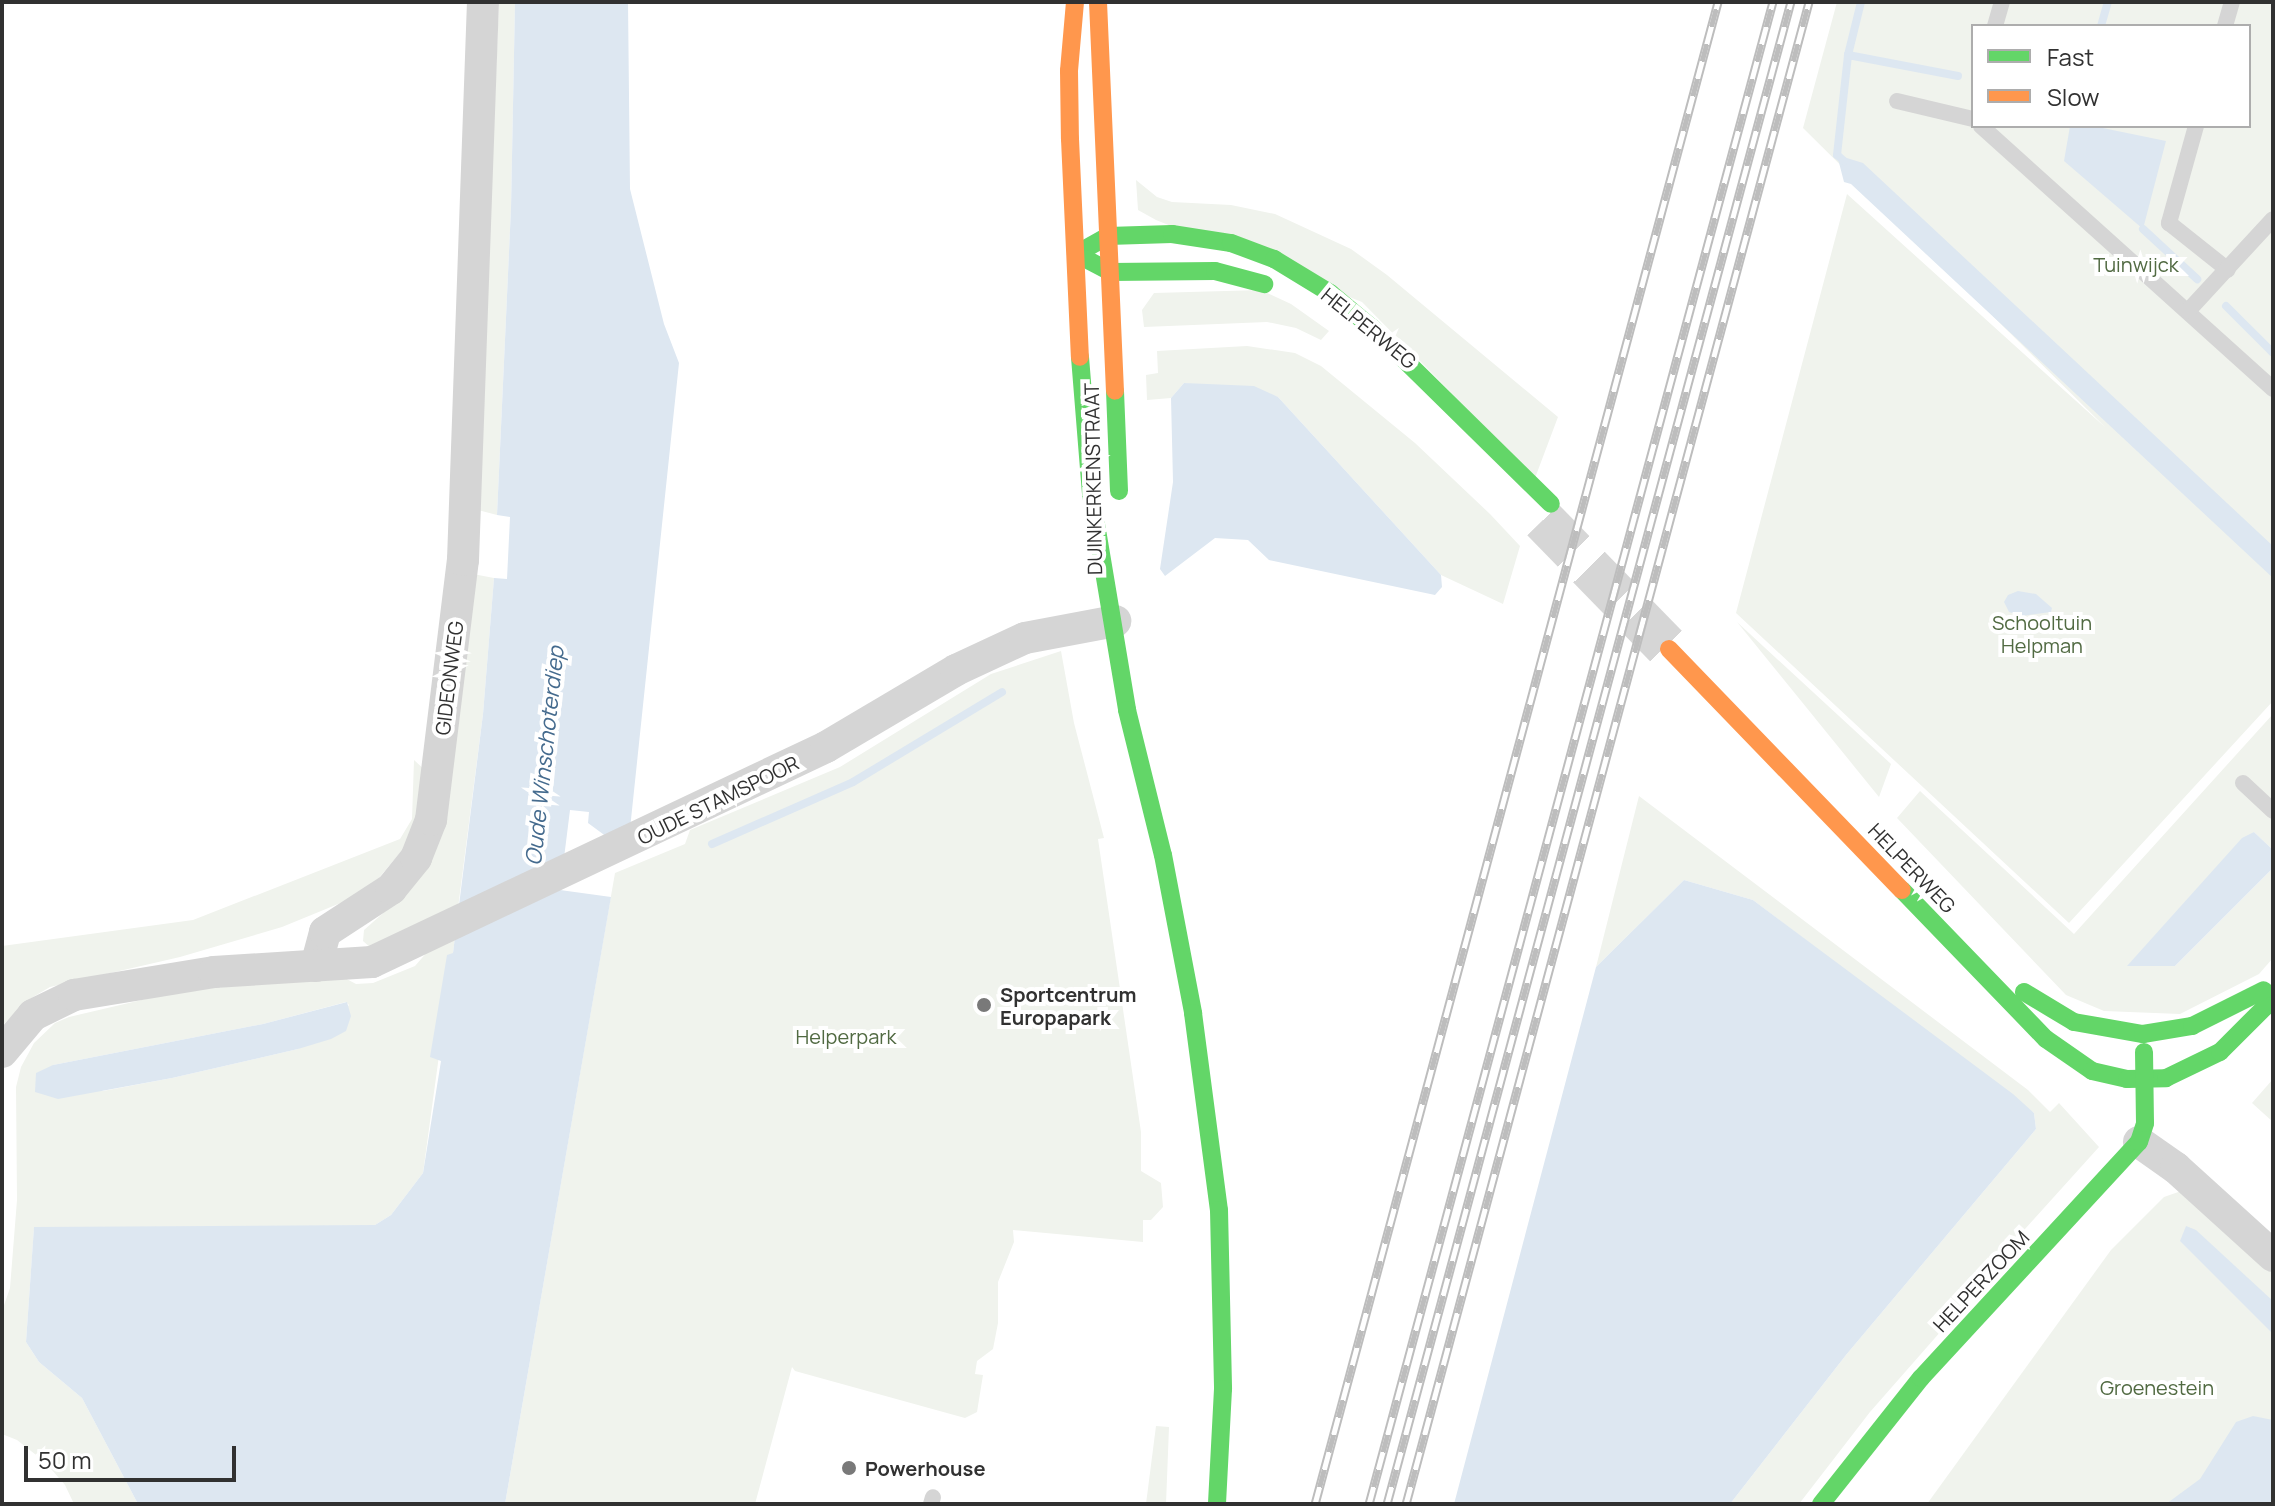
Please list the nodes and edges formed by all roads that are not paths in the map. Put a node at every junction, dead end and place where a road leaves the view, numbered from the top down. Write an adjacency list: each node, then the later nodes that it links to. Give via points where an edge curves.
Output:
1 (483, 2): 26 (street, GIDEONWEG, via 463,560 431,820 416,858 391,889 325,932)
2 (1075, 2): 14 (street, DUINKERKENSTRAAT, via 1069,71)
3 (1098, 2): 13 (street, DUINKERKENSTRAAT)
4 (2002, 2): 6 (lane)
5 (2232, 2): 7 (lane)
6 (1996, 24)
7 (2226, 24)
8 (1897, 101): 9 (lane)
9 (1971, 116)
10 (1986, 128): 18 (lane)
11 (2195, 128): 15 (lane, via 2169,223)
12 (2273, 219): 15 (lane)
13 (1108, 236): 14 (street, HELPERWEG); 16 (street, DUINKERKENSTRAAT); 19 (street, HELPERWEG, via 1172,234 1231,243 1274,259 1330,293 1371,327 1547,512)
14 (1077, 254): 16 (street); 23 (street, DUINKERKENSTRAAT, via 1091,494)
15 (2228, 270): 18 (lane)
16 (1110, 272): 17 (street, via 1215,271); 21 (street, DUINKERKENSTRAAT)
17 (1287, 295)
18 (2188, 311): 20 (lane)
19 (1379, 363)
20 (2273, 389)
21 (1120, 510)
22 (1119, 542): 23 (street, DUINKERKENSTRAAT)
23 (1115, 621): 26 (street, OUDE STAMSPOOR, via 1025,638 956,670 826,747 624,846 372,962); 34 (street, via 1127,710 1163,855 1193,1013 1219,1210 1223,1389)
24 (2243, 783): 25 (lane)
25 (2273, 811)
26 (316, 966): 30 (street, via 214,972 74,995 33,1015)
27 (2273, 984): 29 (street, via 2192,1026)
28 (2273, 993): 31 (street, via 2220,1052 2166,1078)
29 (2143, 1034): 31 (street); 31 (street, HELPERWEG, via 2074,1022 2021,990 1671,640 2046,1039 2092,1071)
30 (2, 1052)
31 (2146, 1080): 32 (street)
32 (2139, 1142): 33 (street); 35 (street, HELPERZOOM, via 1921,1378)
33 (2273, 1256)
34 (1217, 1504)
35 (1821, 1504)

